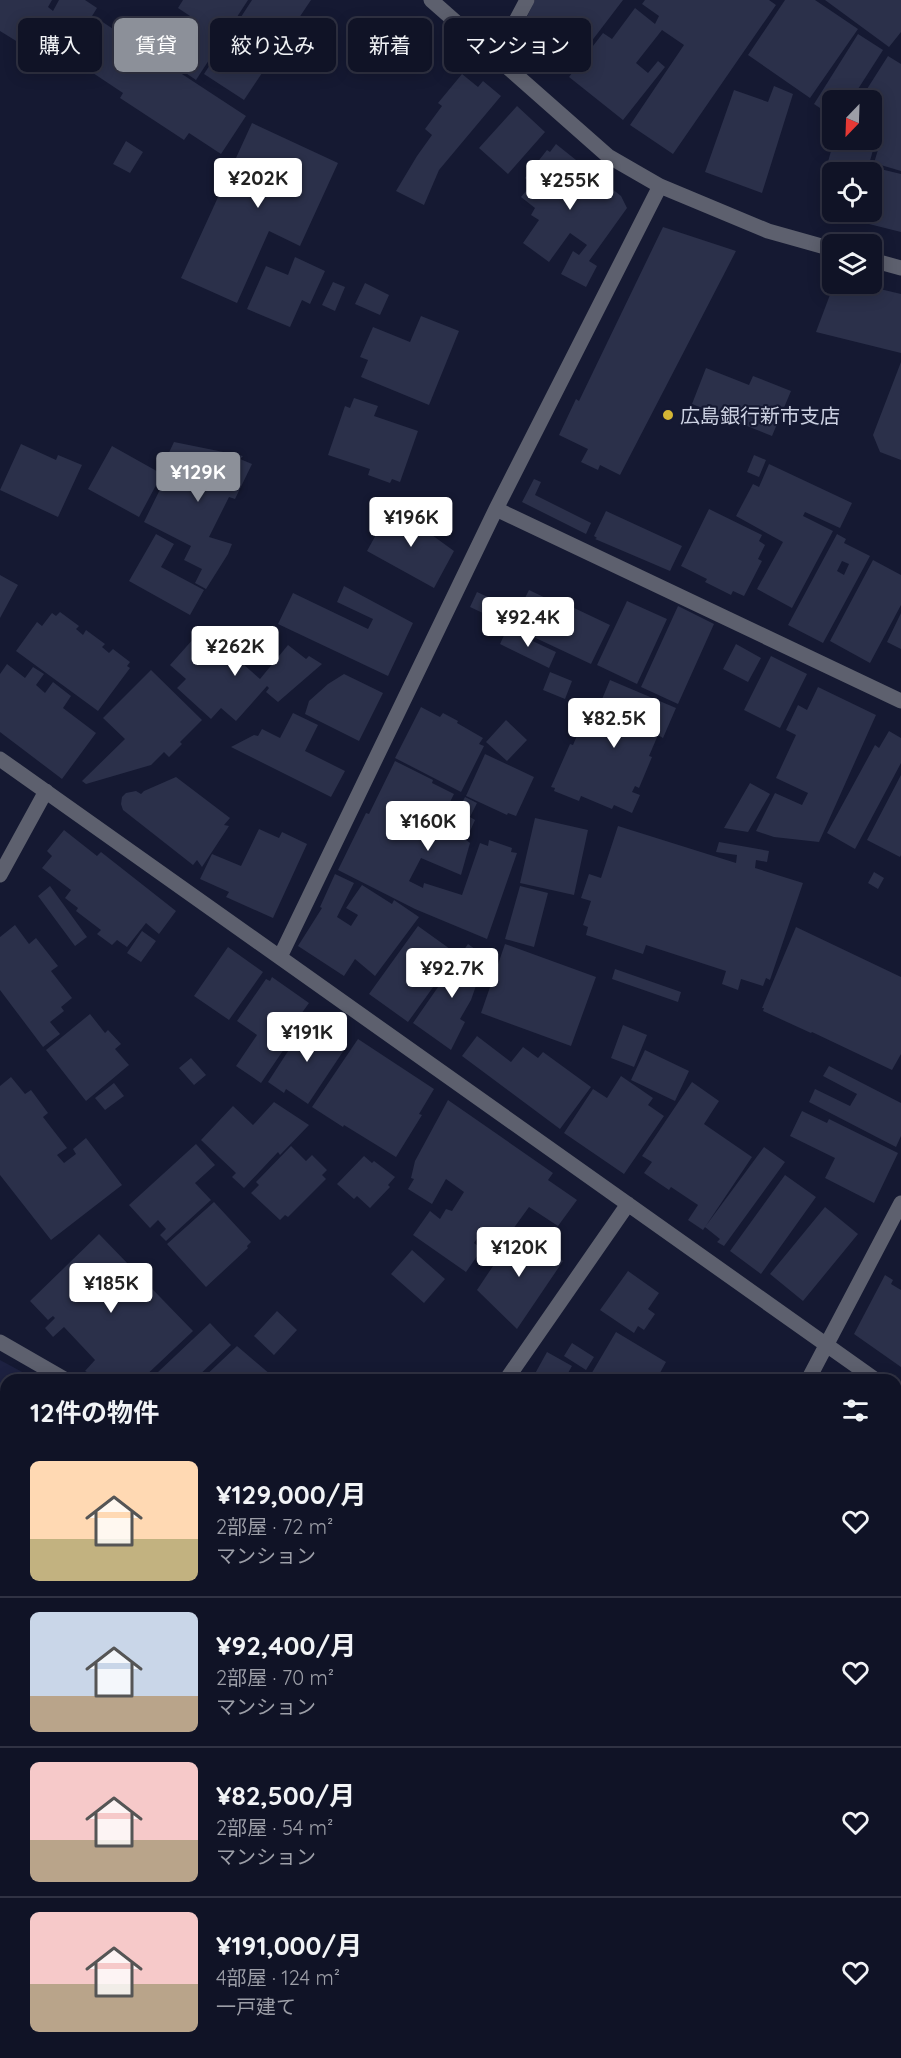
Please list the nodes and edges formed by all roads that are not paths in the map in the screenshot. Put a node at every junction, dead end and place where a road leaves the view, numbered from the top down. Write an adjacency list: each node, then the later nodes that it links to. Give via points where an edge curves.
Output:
1 (431, 0): 3 (street)
2 (527, 0): 4 (street)
3 (451, 18)
4 (517, 18)
5 (512, 72): 6 (street, via 608,156)
6 (660, 186): 7 (street, via 768,231); 10 (street)
7 (822, 246)
8 (882, 263): 9 (street)
9 (901, 268)
10 (496, 509): 11 (street); 15 (street)
11 (901, 701)
12 (0, 759): 13 (street)
13 (46, 791): 14 (street); 15 (street)
14 (0, 875)
15 (280, 957): 17 (street)
16 (901, 1203): 19 (street)
17 (628, 1204): 19 (street); 21 (street)
18 (0, 1342): 20 (street)
19 (828, 1346): 22 (street); 23 (street)
20 (56, 1374)
21 (510, 1374)
22 (812, 1374)
23 (868, 1374)

